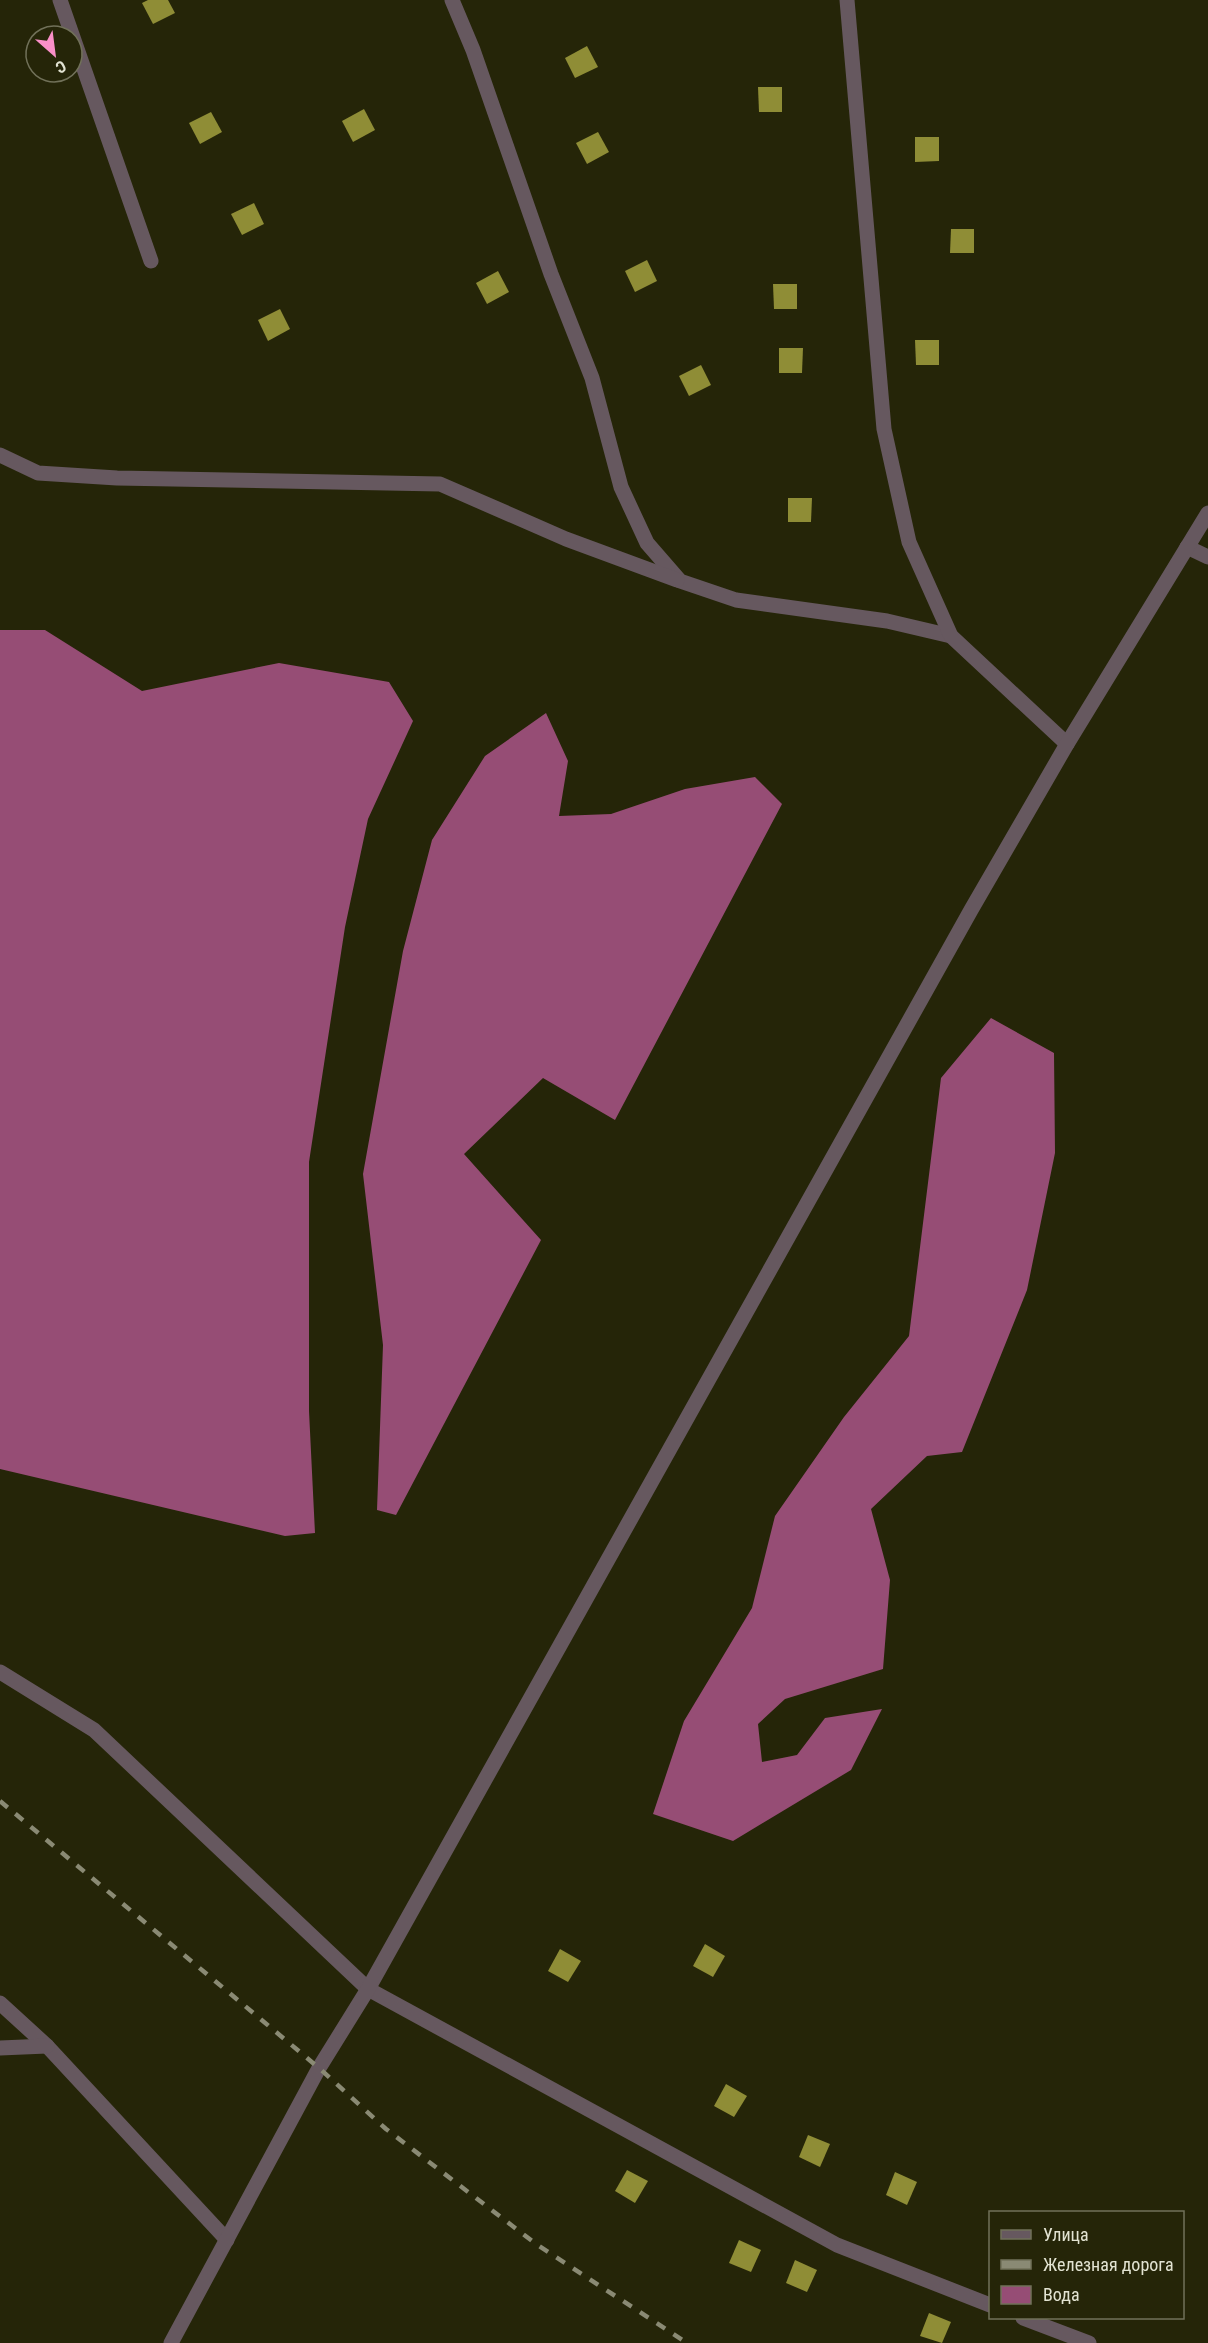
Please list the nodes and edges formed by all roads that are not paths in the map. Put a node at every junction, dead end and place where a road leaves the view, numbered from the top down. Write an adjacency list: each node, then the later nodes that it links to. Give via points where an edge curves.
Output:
1 (60, 0): 4 (street)
2 (452, 0): 9 (street, via 592,378 621,487 647,543)
3 (847, 0): 10 (street, via 885,429 909,542)
4 (151, 261)
5 (0, 455): 9 (street, via 38,473 440,484 566,539)
6 (1208, 513): 7 (street)
7 (1186, 547): 8 (street); 11 (street)
8 (1208, 557)
9 (680, 581): 10 (street, via 736,600 888,621)
10 (951, 636): 11 (street)
11 (1067, 744): 13 (street)
12 (0, 1672): 13 (street, via 94,1730)
13 (368, 1989): 17 (street, via 319,2068); 18 (street, via 837,2245)
14 (0, 2003): 15 (street)
15 (47, 2046): 16 (street); 17 (street)
16 (0, 2048)
17 (227, 2240): 20 (street)
18 (989, 2305)
19 (1026, 2319): 21 (street)
20 (171, 2343)
21 (1089, 2343)

